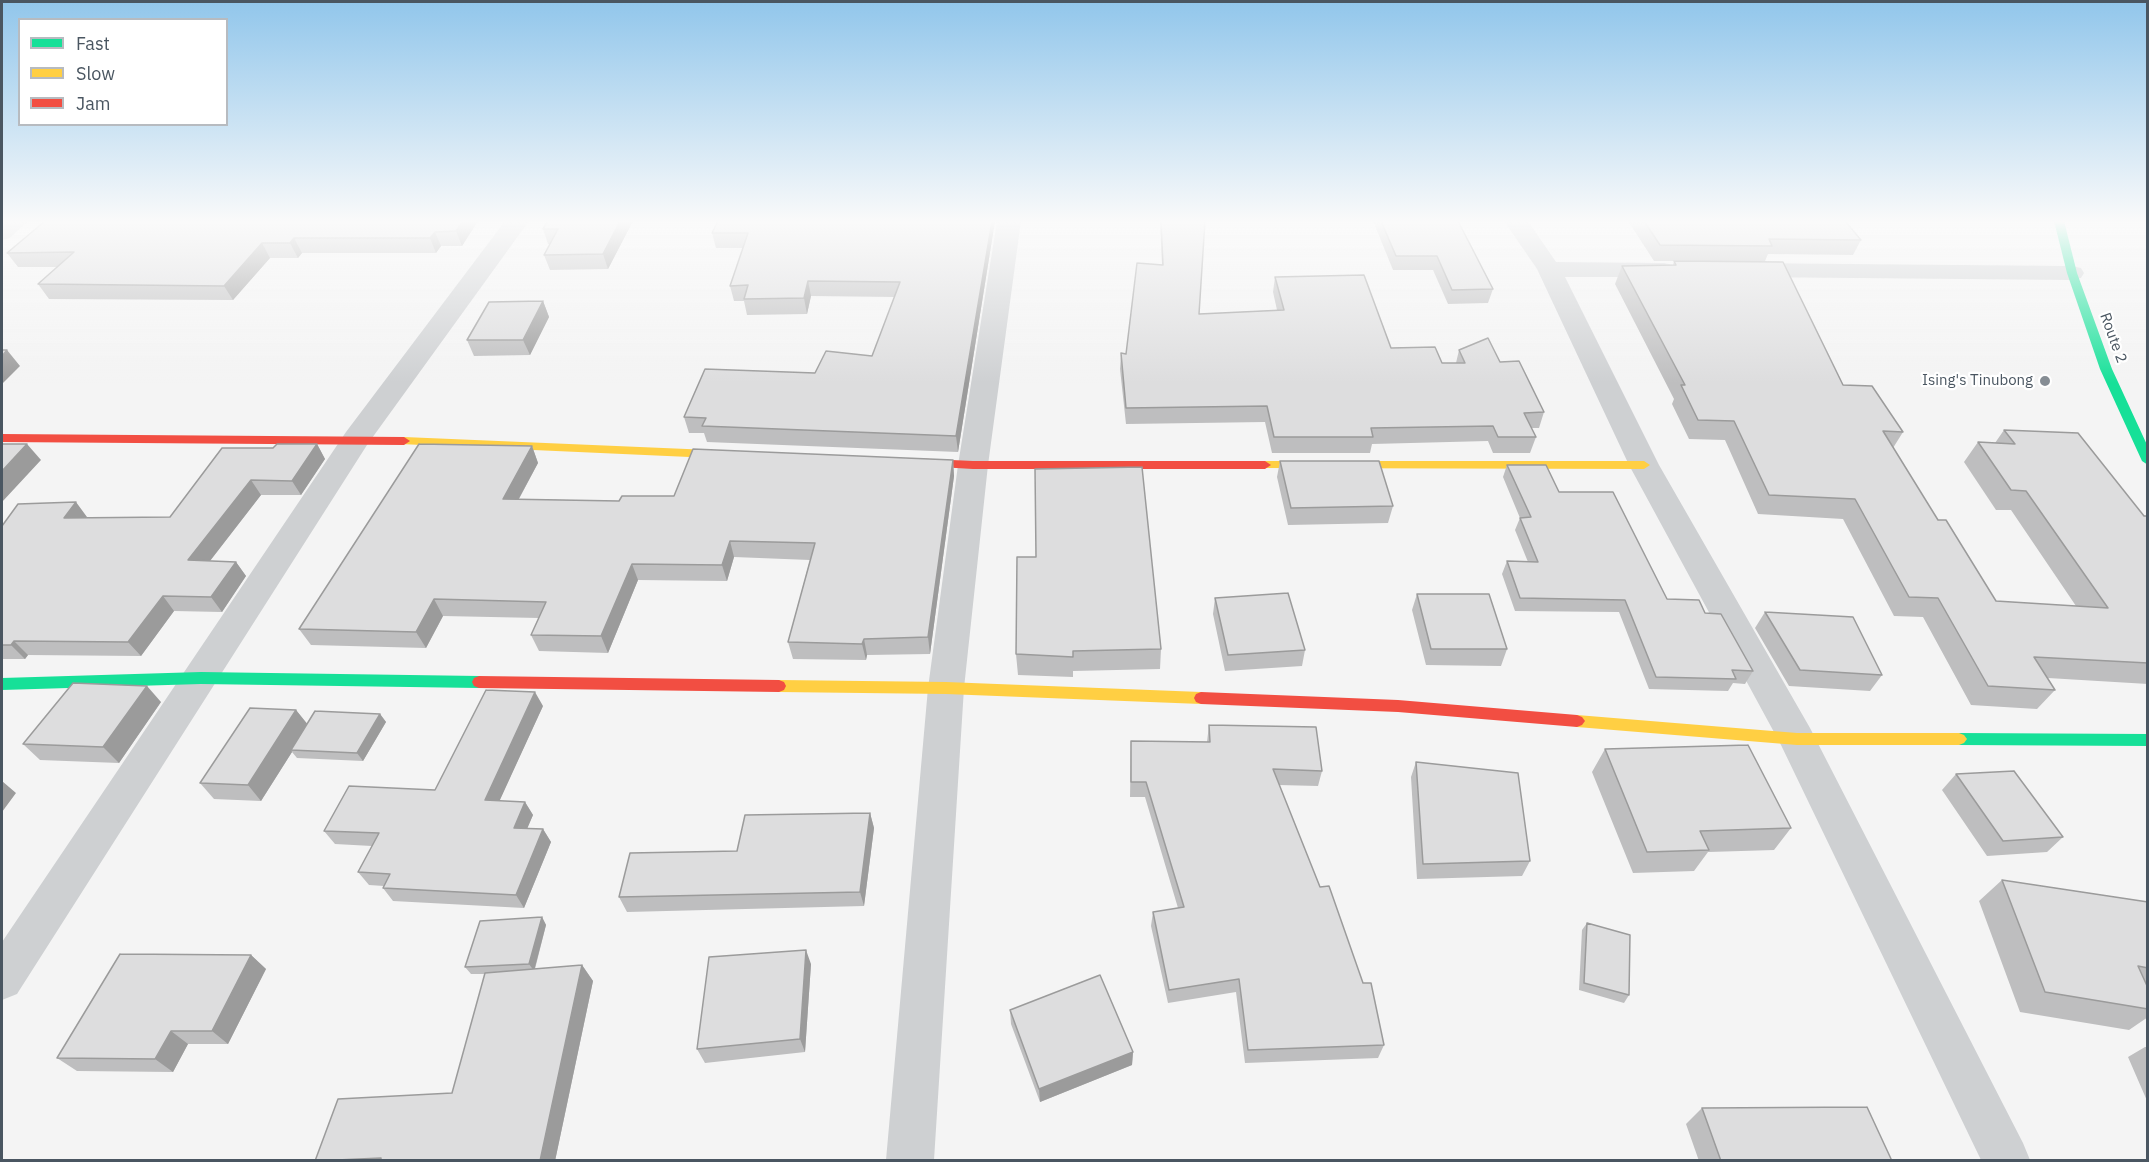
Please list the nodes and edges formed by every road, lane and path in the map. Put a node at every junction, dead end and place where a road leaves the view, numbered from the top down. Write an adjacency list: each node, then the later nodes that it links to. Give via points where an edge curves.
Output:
1 (477, 275): 7 (street)
2 (1001, 275): 11 (street)
3 (1552, 275): 12 (street)
4 (2073, 275): 5 (main road, Route 2, via 2106,369)
5 (2138, 419): 10 (main road, Route 2)
6 (2, 438): 7 (main road)
7 (356, 439): 8 (main road); 13 (street)
8 (747, 455)
9 (890, 461): 11 (main road)
10 (2148, 462)
11 (973, 465): 12 (main road); 15 (street)
12 (1644, 465): 16 (street)
13 (201, 678): 14 (main road); 15 (main road); 18 (street)
14 (2, 684)
15 (946, 688): 16 (main road, via 1398,706); 19 (street)
16 (1797, 739): 17 (main road); 20 (street)
17 (2148, 740)
18 (2, 979)
19 (910, 1161)
20 (2006, 1161)

